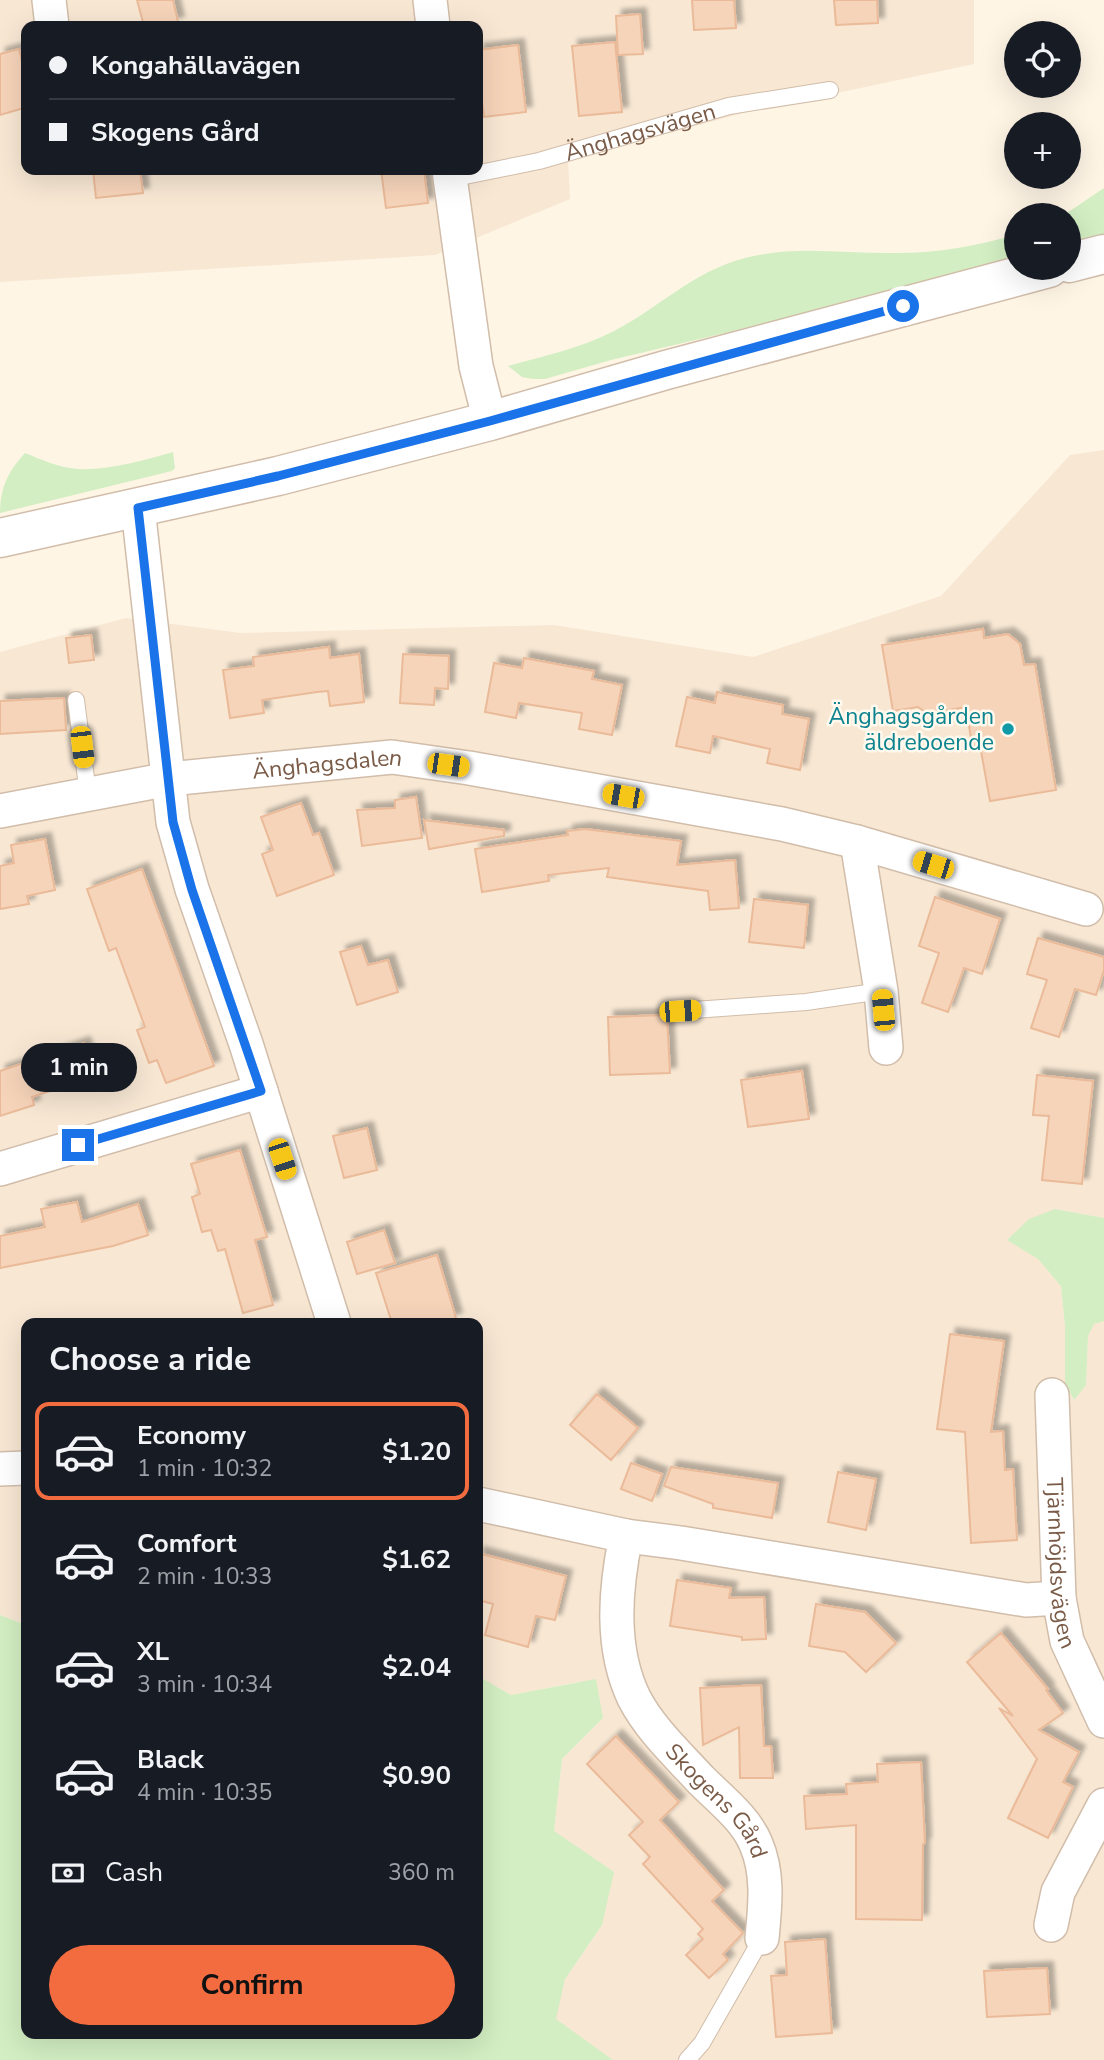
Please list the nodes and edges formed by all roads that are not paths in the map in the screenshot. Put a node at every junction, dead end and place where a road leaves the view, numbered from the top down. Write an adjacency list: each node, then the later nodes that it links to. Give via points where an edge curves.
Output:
1 (49, 0): 3 (street)
2 (430, 0): 4 (street)
3 (51, 21)
4 (432, 21)
5 (830, 90): 6 (lane, Änghagsvägen, via 729,106 538,161)
6 (483, 169)
7 (450, 175): 11 (street, Änghagsvägen, via 476,366)
8 (1104, 254): 9 (street)
9 (1081, 260)
10 (1004, 280): 11 (street)
11 (490, 421): 12 (street)
12 (138, 508): 13 (street); 15 (street)
13 (0, 538)
14 (76, 700): 16 (lane)
15 (169, 779): 16 (street); 18 (street, Änghagsdalen, via 392,757 771,822); 23 (street, via 173,822 192,890)
16 (88, 794): 17 (street)
17 (0, 811)
18 (857, 842): 19 (street, Änghagsdalen); 20 (street)
19 (1086, 909)
20 (881, 991): 21 (lane, via 806,1002); 22 (street)
21 (680, 1011)
22 (886, 1048)
23 (261, 1091): 24 (street); 25 (street)
24 (0, 1169)
25 (332, 1318)
26 (1052, 1395): 31 (street, Tjärnhöjdsvägen)
27 (21, 1468): 28 (street)
28 (0, 1469)
29 (483, 1505): 30 (street)
30 (626, 1536): 31 (street, via 1026,1600); 35 (street, Skogens Gård, via 620,1566 618,1648 635,1698 667,1744 756,1842 766,1894)
31 (1059, 1598): 32 (street, Tjärnhöjdsvägen, via 1067,1642)
32 (1104, 1721)
33 (1104, 1805): 34 (street, via 1058,1892)
34 (1051, 1926)
35 (762, 1938): 36 (lane, Skogens Gård, via 702,2043)
36 (687, 2060)

